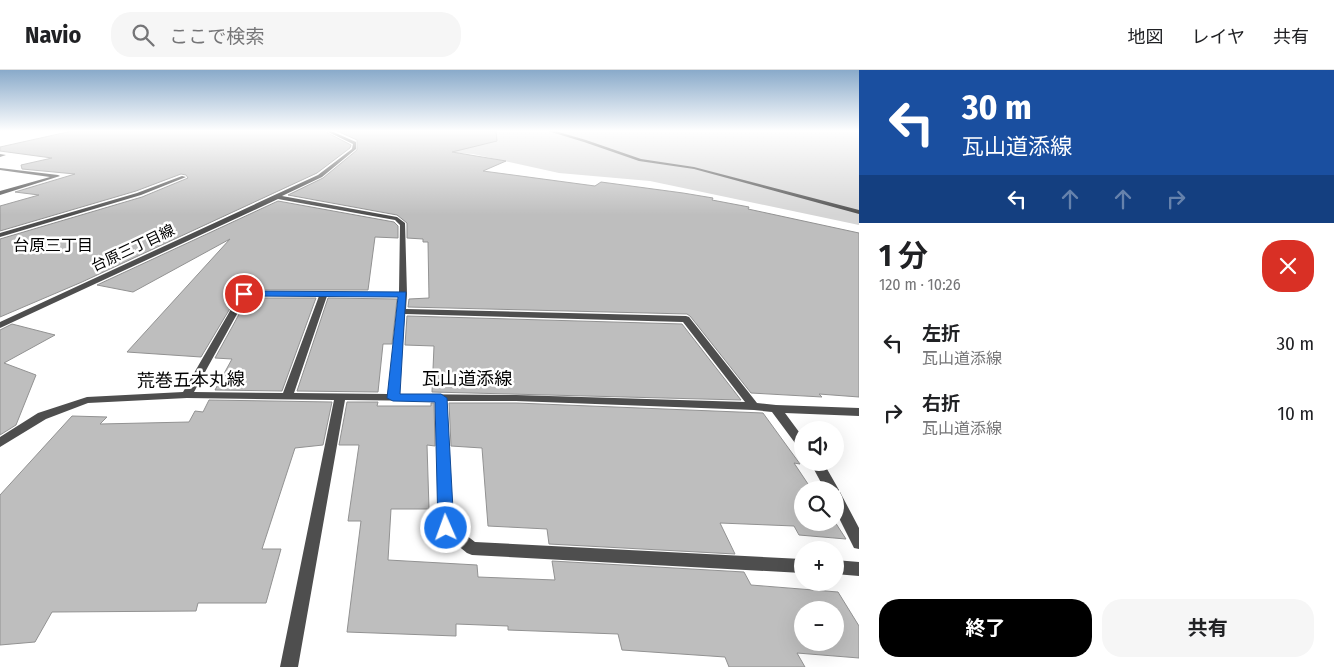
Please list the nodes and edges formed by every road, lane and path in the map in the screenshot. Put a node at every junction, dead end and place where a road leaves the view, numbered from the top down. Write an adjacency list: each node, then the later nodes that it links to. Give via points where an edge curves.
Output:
1 (342, 159): 8 (street, via 320,176)
2 (637, 159): 9 (street, via 694,168)
3 (0, 169): 4 (street)
4 (11, 170): 5 (street); 7 (street, via 58,176)
5 (0, 173)
6 (184, 177): 10 (street)
7 (0, 193)
8 (277, 197): 12 (street, 瓦山道添線, via 397,218 403,224); 14 (street, 台原三丁目線)
9 (859, 212)
10 (0, 235)
11 (324, 294): 12 (street); 15 (street, via 244,294); 16 (street)
12 (402, 294): 13 (street, 瓦山道添線)
13 (401, 311): 18 (street, 瓦山道添線); 20 (street, via 686,319)
14 (0, 325)
15 (187, 395): 16 (street, 荒巻五本丸線); 24 (street, 荒巻五本丸線, via 87,400 42,416)
16 (287, 397): 17 (street, 荒巻五本丸線)
17 (340, 397): 18 (street, 荒巻五本丸線); 30 (street)
18 (393, 398): 19 (street, 瓦山道添線)
19 (441, 398): 20 (street, 瓦山道添線); 27 (street, via 446,528 472,548)
20 (754, 406): 21 (street, 瓦山道添線)
21 (776, 409): 22 (street, 瓦山道添線); 23 (street)
22 (859, 412)
23 (794, 433)
24 (0, 443)
25 (844, 514): 26 (street)
26 (859, 543)
27 (794, 566)
28 (844, 568): 29 (street)
29 (859, 569)
30 (289, 667)

